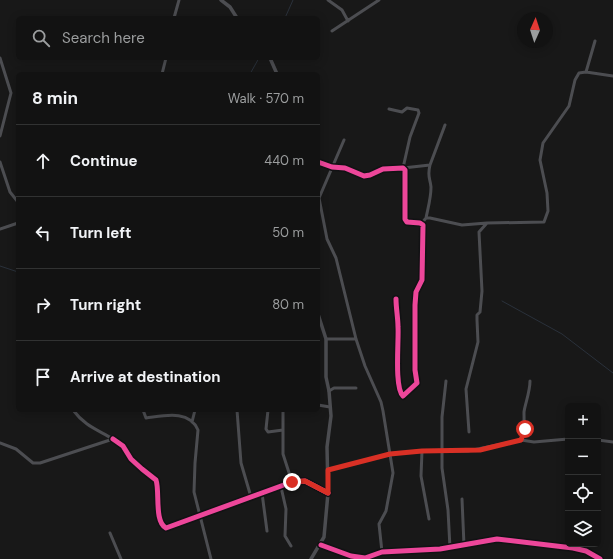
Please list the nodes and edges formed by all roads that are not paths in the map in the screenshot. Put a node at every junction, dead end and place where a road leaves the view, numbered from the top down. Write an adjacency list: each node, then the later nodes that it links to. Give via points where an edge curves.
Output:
1 (179, 0): 5 (street)
2 (221, 0): 6 (street)
3 (328, 0): 7 (street, via 342,10)
4 (379, 0): 7 (street)
5 (175, 16)
6 (236, 16)
7 (348, 21): 8 (street)
8 (332, 31)
9 (595, 40): 15 (street)
10 (0, 58): 19 (street, via 11,93)
11 (166, 60): 13 (street)
12 (271, 60): 14 (street)
13 (162, 72)
14 (276, 72)
15 (586, 72): 16 (street); 31 (street, via 579,73 569,106 543,143 540,160 548,211 544,222)
16 (613, 76)
17 (389, 109): 25 (street, via 402,112 407,108 418,110 419,113)
18 (445, 125): 23 (street)
19 (0, 136)
20 (344, 140): 24 (street)
21 (0, 162): 27 (street, via 10,192)
22 (320, 163): 24 (street)
23 (430, 166): 25 (street); 29 (street, via 427,176 431,185 430,200)
24 (332, 167): 25 (street, via 345,168 364,176 391,167); 26 (street)
25 (403, 168): 30 (street, via 405,219 407,222)
26 (320, 196)
27 (16, 200)
28 (320, 209): 37 (street, via 327,239 336,258)
29 (426, 218): 30 (street); 31 (street, via 462,225)
30 (422, 223): 34 (street, via 423,270 415,305 417,383 403,396 400,392 398,366)
31 (487, 223): 52 (street, via 480,232 482,291 480,312 477,315 478,342 466,389)
32 (16, 224): 33 (street)
33 (0, 229)
34 (396, 299)
35 (320, 320): 36 (street)
36 (326, 339): 37 (street); 41 (street, via 326,377)
37 (356, 339): 61 (street, via 381,402)
38 (446, 381): 59 (street)
39 (530, 381): 55 (street, via 524,412 525,429)
40 (356, 388): 41 (street, via 334,388)
41 (329, 391): 43 (street)
42 (320, 405): 43 (street)
43 (330, 407): 62 (street)
44 (74, 412): 53 (street, via 81,421)
45 (144, 412): 50 (street, via 146,418 161,414 179,416)
46 (194, 412): 50 (street)
47 (236, 412): 67 (street, via 241,463)
48 (268, 412): 51 (street, via 268,432)
49 (283, 412): 51 (street)
50 (192, 422): 69 (street, via 198,430 194,492)
51 (283, 430): 63 (street, via 283,454)
52 (469, 432)
53 (113, 439): 58 (street, via 40,463 34,463 16,449); 69 (street, via 123,446 142,470 156,480 157,505 163,527)
54 (565, 439): 55 (street, via 534,442)
55 (521, 440): 59 (street, via 480,450)
56 (601, 440): 57 (street)
57 (613, 442)
58 (0, 443)
59 (442, 450): 60 (street); 77 (street)
60 (422, 451): 61 (street); 70 (street, via 421,476)
61 (390, 454): 62 (street); 78 (street, via 393,473 386,511 379,524)
62 (328, 470): 66 (street)
63 (292, 482): 64 (street); 66 (street, via 305,481)
64 (281, 487): 65 (street); 75 (street, via 286,509 285,536)
65 (262, 493): 67 (street); 71 (street)
66 (328, 493): 73 (street)
67 (251, 497): 69 (street)
68 (462, 498): 74 (street)
69 (200, 515): 80 (street)
70 (428, 519)
71 (267, 531)
72 (110, 533): 79 (street)
73 (321, 545): 78 (street, via 360,558); 81 (street)
74 (464, 545): 76 (street, via 498,539); 77 (street)
75 (291, 546)
76 (564, 547): 82 (street, via 586,551)
77 (450, 548): 78 (street)
78 (382, 552)
79 (120, 559)
80 (210, 559)
81 (311, 559)
82 (600, 559)

